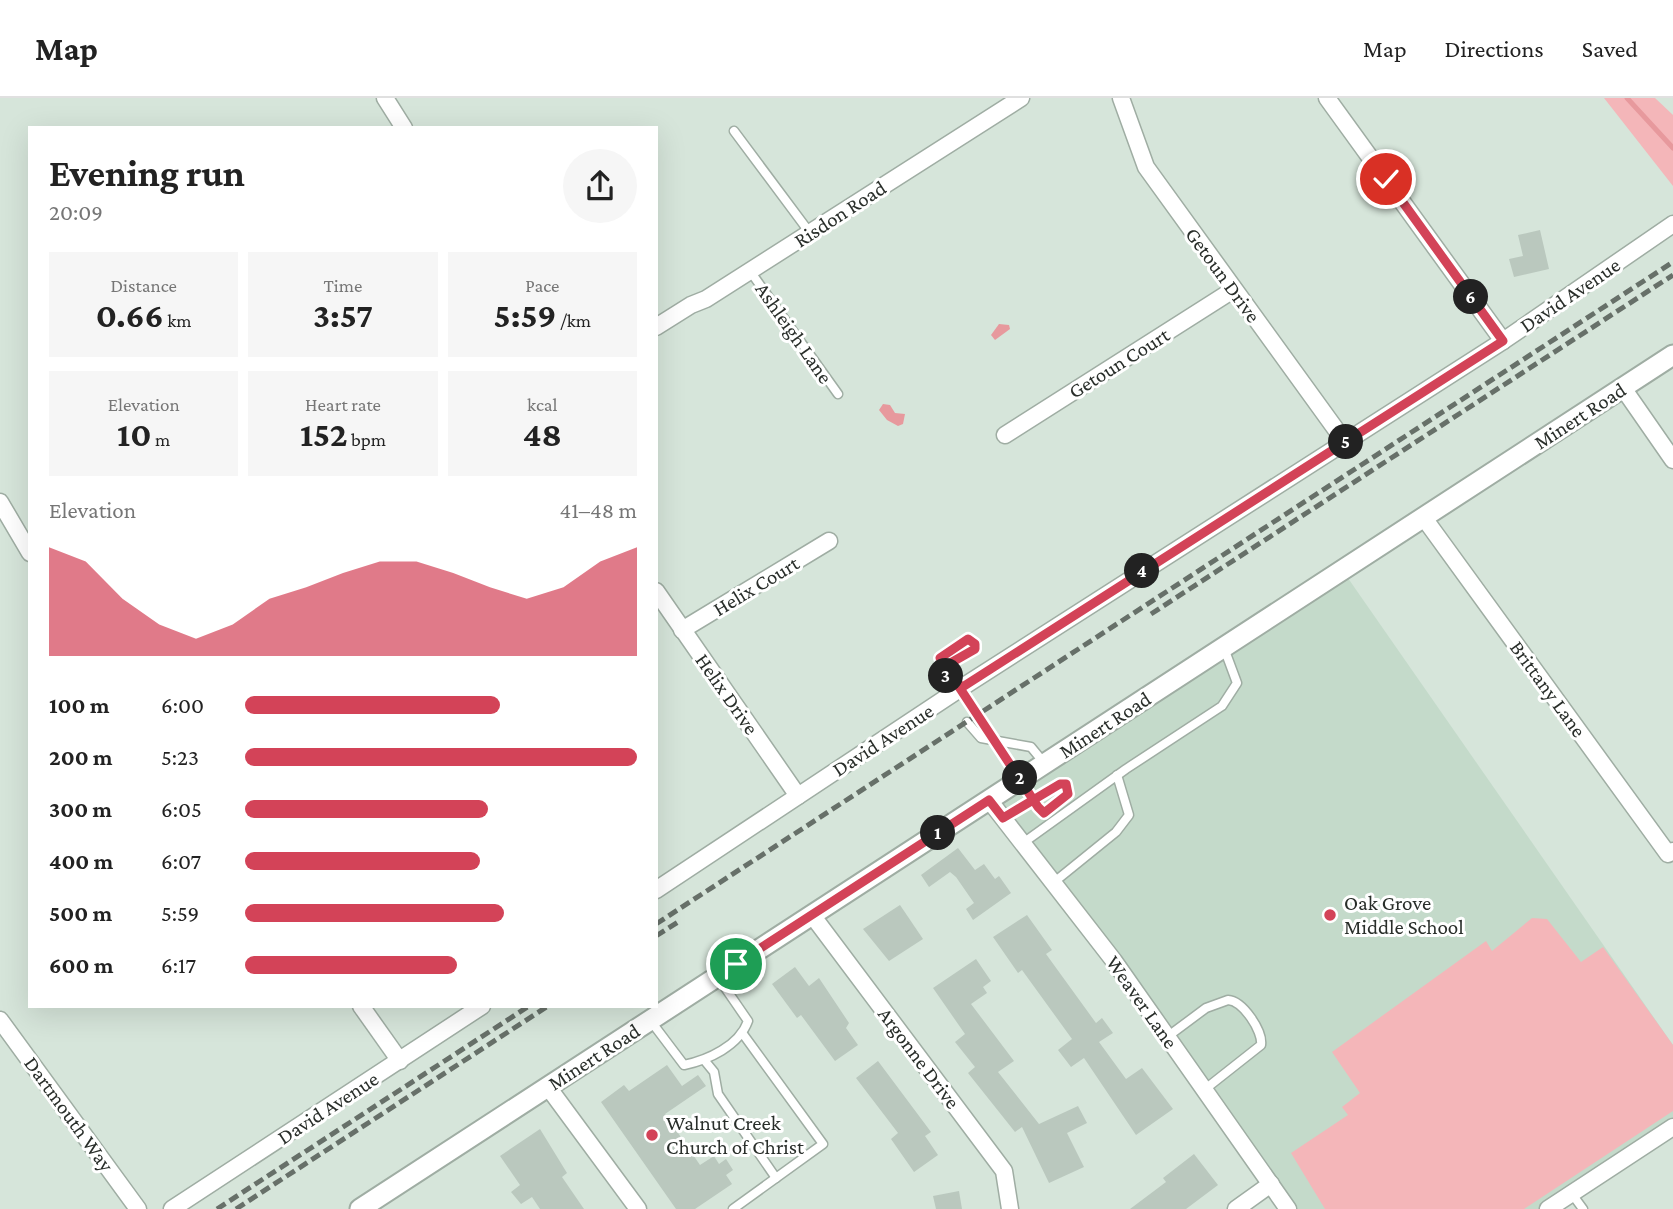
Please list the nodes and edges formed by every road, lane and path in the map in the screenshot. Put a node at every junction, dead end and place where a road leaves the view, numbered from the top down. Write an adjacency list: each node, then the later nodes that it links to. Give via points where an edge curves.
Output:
1 (385, 98): 5 (street)
2 (1021, 98): 8 (street, Risdon Road)
3 (1121, 98): 10 (street, Getoun Drive, via 1146,167)
4 (1327, 98): 12 (street)
5 (403, 126)
6 (734, 131): 8 (lane)
7 (1673, 224): 12 (street, David Avenue)
8 (810, 233): 9 (street, Risdon Road)
9 (750, 271): 11 (street, Risdon Road); 15 (lane, Ashleigh Lane)
10 (1233, 290): 16 (street, Getoun Court); 17 (street, Getoun Drive)
11 (658, 323)
12 (1503, 341): 17 (street, David Avenue)
13 (1673, 355): 14 (street, Minert Road)
14 (1623, 388): 18 (street); 20 (street, Minert Road)
15 (838, 394)
16 (1005, 435)
17 (1345, 442): 26 (street, David Avenue)
18 (1673, 460)
19 (0, 502): 22 (street)
20 (1424, 518): 25 (street, Minert Road); 36 (street, Brittany Lane, via 1668,854)
21 (829, 541): 24 (street, Helix Court)
22 (28, 550)
23 (658, 594): 24 (street, Helix Drive)
24 (682, 630): 30 (street, Helix Drive)
25 (1224, 648): 28 (street, Minert Road); 29 (lane, via 1237,683 1222,706)
26 (961, 688): 30 (street, David Avenue); 33 (path, bridge, via 952,671 944,677 940,669 975,649 968,639 940,658 1038,807 1044,813)
27 (967, 722): 28 (lane, via 981,738 1031,747)
28 (1045, 764): 31 (street, Minert Road)
29 (1117, 775): 35 (lane); 37 (lane, via 1129,814 1116,832)
30 (797, 796): 38 (street, David Avenue)
31 (989, 800): 34 (street, Weaver Lane); 39 (street, Minert Road)
32 (1060, 801): 34 (path, via 1068,794 1066,784)
33 (1052, 807)
34 (1003, 818): 35 (street, Weaver Lane)
35 (1023, 844): 37 (street, Weaver Lane)
36 (1673, 851)
37 (1053, 883): 46 (street, Weaver Lane)
38 (658, 889)
39 (811, 915): 40 (street, Minert Road); 60 (street, Argonne Drive, via 1004,1171)
40 (717, 976): 44 (street, Minert Road); 45 (lane, via 748,1021)
41 (361, 1008): 47 (street)
42 (479, 1008): 47 (street, David Avenue)
43 (0, 1020): 55 (street, Dartmouth Way)
44 (650, 1020): 48 (lane, via 684,1065); 49 (street, Minert Road)
45 (743, 1034): 48 (lane); 52 (lane, via 822,1144)
46 (1167, 1037): 50 (street, Weaver Lane); 50 (lane, via 1206,1008 1228,1000 1240,1005 1260,1033 1261,1045)
47 (400, 1061): 56 (street, David Avenue)
48 (705, 1061): 52 (lane, via 714,1072 718,1094)
49 (548, 1087): 57 (street, Minert Road); 58 (street)
50 (1204, 1090): 53 (street, Weaver Lane)
51 (1673, 1127): 54 (street)
52 (776, 1178): 59 (lane)
53 (1270, 1184): 61 (street); 62 (street, Weaver Lane)
54 (1572, 1194): 63 (street); 64 (lane)
55 (138, 1209)
56 (173, 1209)
57 (360, 1209)
58 (638, 1209)
59 (733, 1209)
60 (1010, 1209)
61 (1236, 1209)
62 (1288, 1209)
63 (1548, 1209)
64 (1583, 1209)

